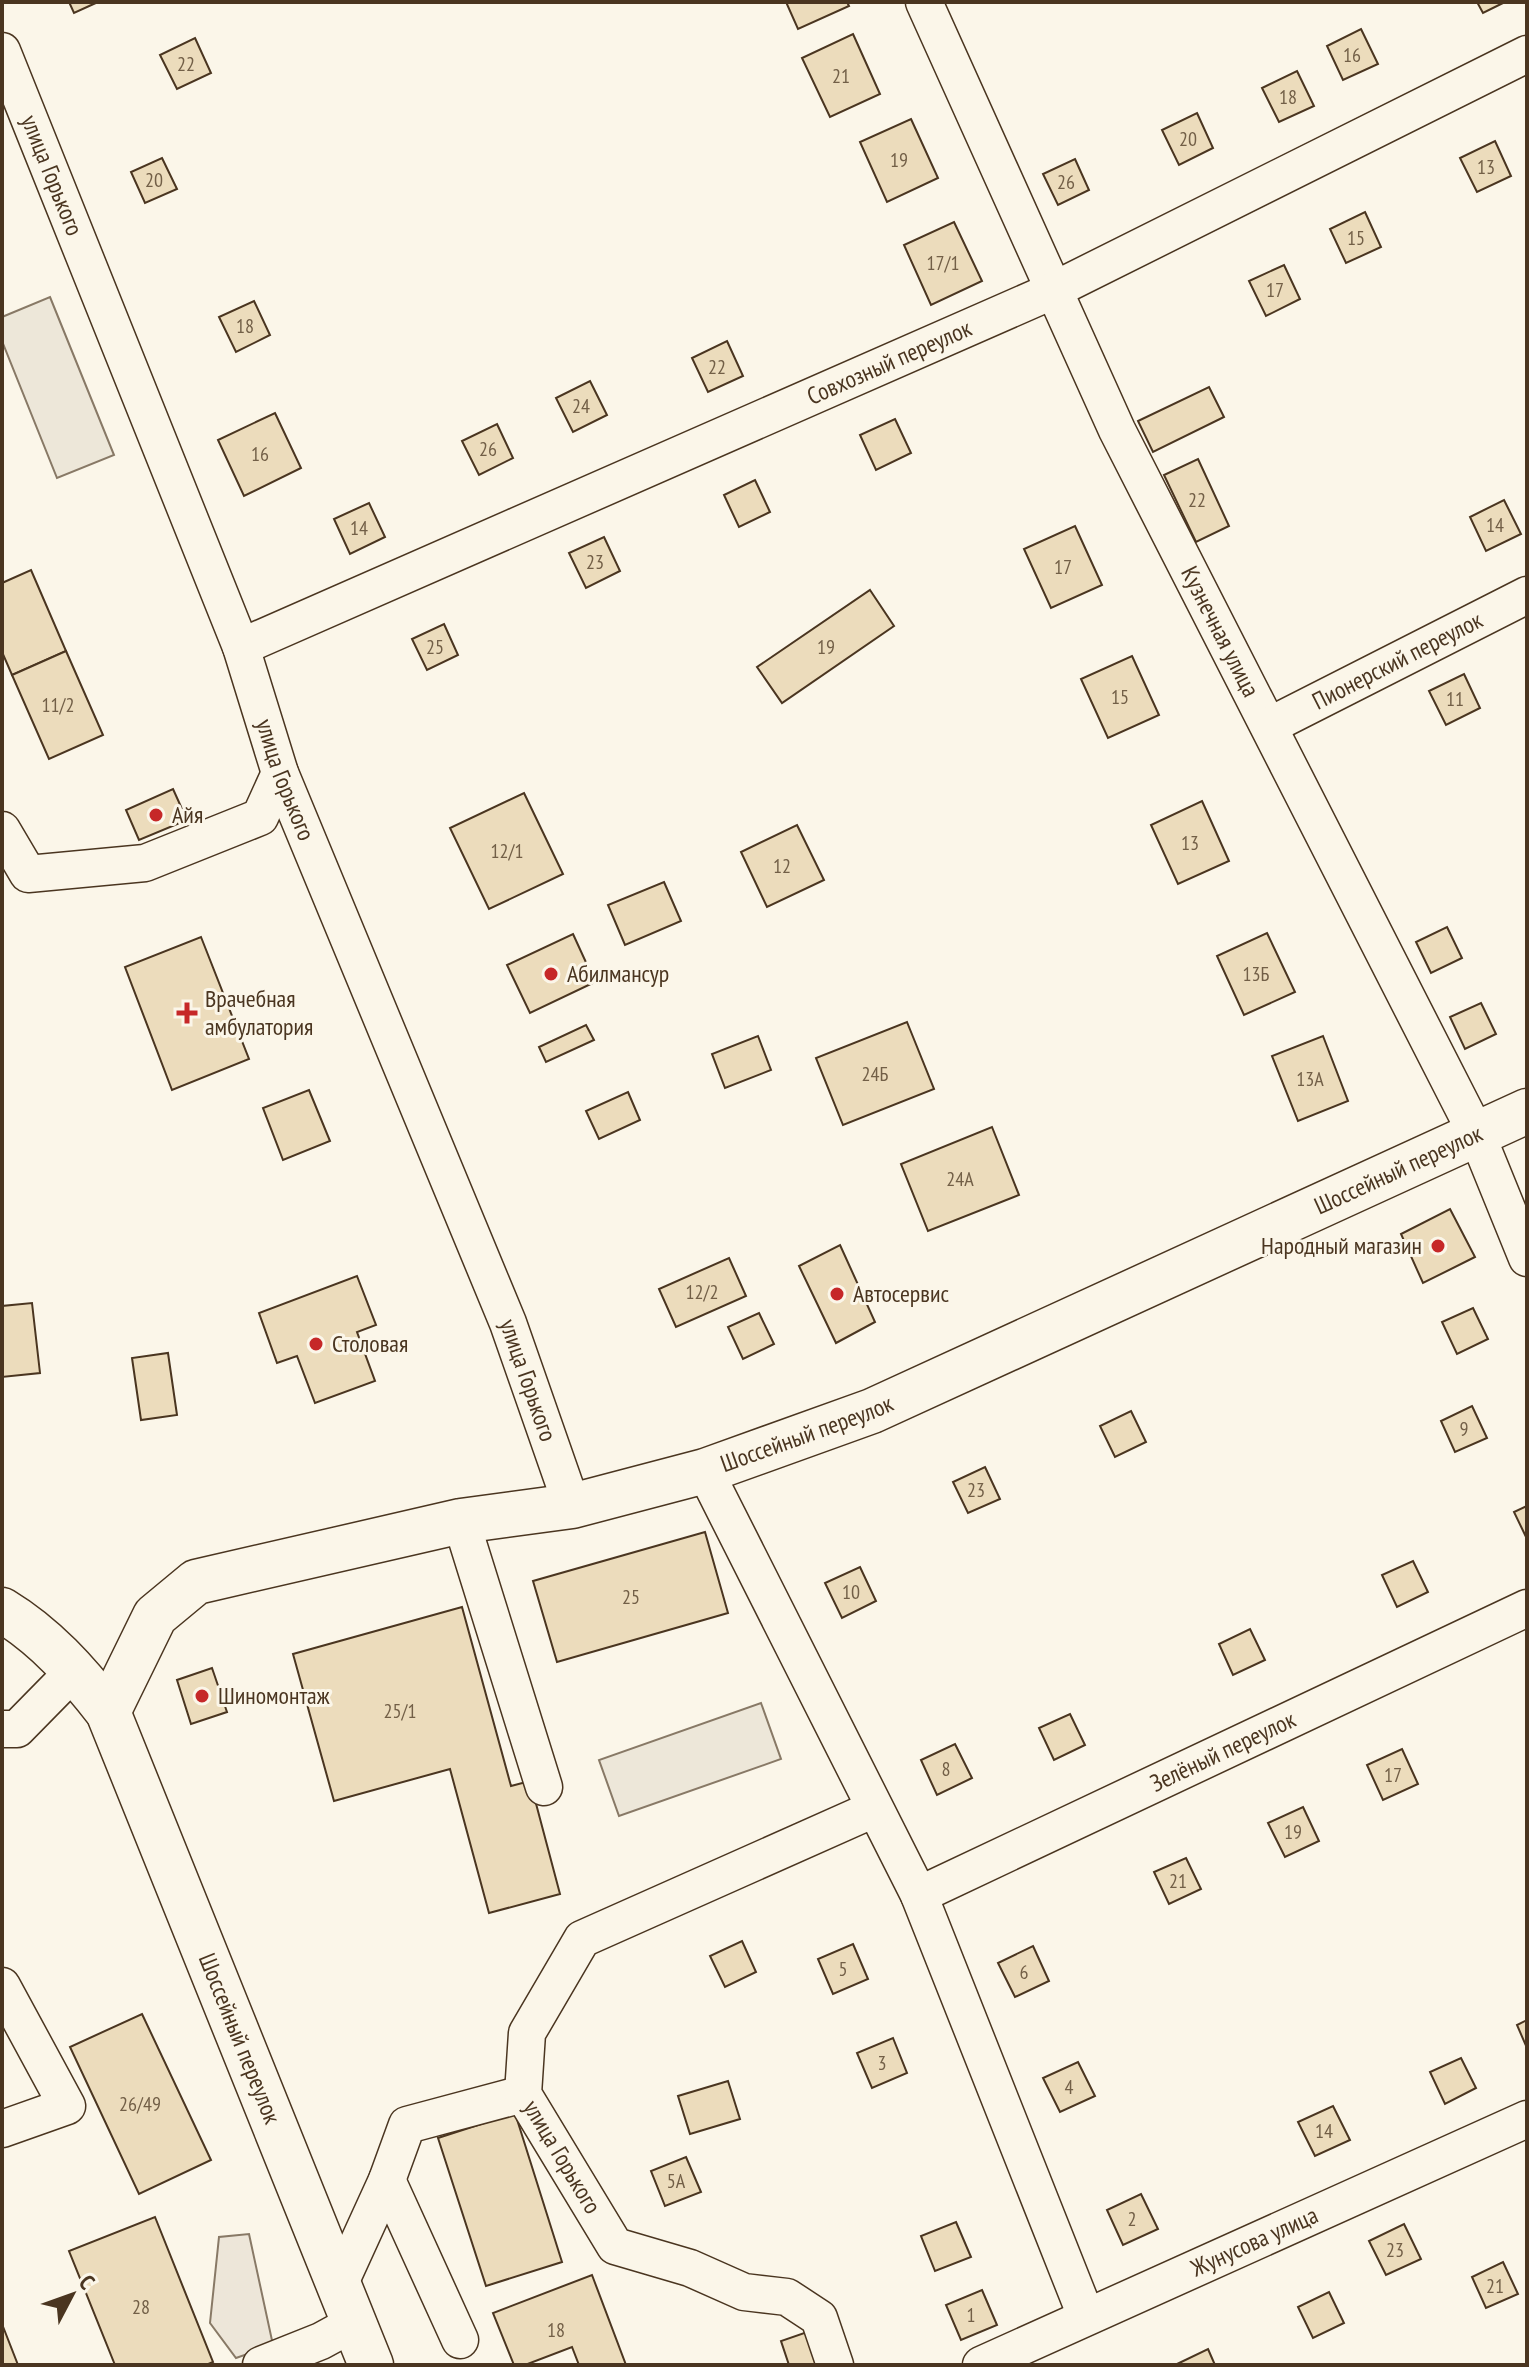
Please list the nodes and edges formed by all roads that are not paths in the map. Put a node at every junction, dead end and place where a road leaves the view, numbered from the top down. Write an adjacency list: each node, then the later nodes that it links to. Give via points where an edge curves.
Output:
1 (924, 2): 4 (street, Кузнечная улица)
2 (2, 51): 6 (street, улица Горького)
3 (1527, 54): 4 (street, Совхозный переулок)
4 (1052, 291): 6 (street, Совхозный переулок); 7 (street, Кузнечная улица)
5 (1527, 595): 7 (street, Пионерский переулок)
6 (241, 647): 8 (street, улица Горького)
7 (1269, 726): 12 (street, Кузнечная улица)
8 (280, 773): 10 (street, via 260,817 145,863); 15 (street, улица Горького, via 508,1323)
9 (2, 830): 10 (street)
10 (15, 879)
11 (1527, 1111): 12 (main road, Шоссейный переулок)
12 (1477, 1135): 13 (street, Кузнечная улица); 14 (main road, Шоссейный переулок, via 872,1411)
13 (1527, 1258)
14 (705, 1471): 15 (main road, Шоссейный переулок); 23 (street)
15 (572, 1506): 16 (main road, Шоссейный переулок)
16 (461, 1521): 20 (main road, Шоссейный переулок, via 196,1582 155,1616); 22 (street)
17 (1527, 1608): 24 (street, Зелёный переулок)
18 (2, 1610): 19 (main road, Шоссейный переулок, via 31,1627)
19 (74, 1671): 20 (main road, Шоссейный переулок); 21 (street, via 17,1729)
20 (108, 1712): 30 (main road, Шоссейный переулок)
21 (2, 1729)
22 (544, 1787)
23 (874, 1809): 24 (street); 26 (street, улица Горького, via 582,1939 527,2033)
24 (919, 1895): 31 (street)
25 (2, 1986): 28 (street, via 67,2106)
26 (523, 2094): 29 (street, via 407,2125); 35 (street, улица Горького, via 615,2246 690,2268 744,2292 787,2297 819,2318)
27 (1527, 2119): 31 (street, Жунусова улица)
28 (2, 2129)
29 (387, 2180): 30 (street); 32 (street)
30 (346, 2304): 33 (street, via 321,2341); 34 (main road, Шоссейный переулок)
31 (1086, 2316): 36 (street, Жунусова улица)
32 (460, 2340)
33 (261, 2365)
34 (371, 2365)
35 (835, 2365)
36 (981, 2365)

